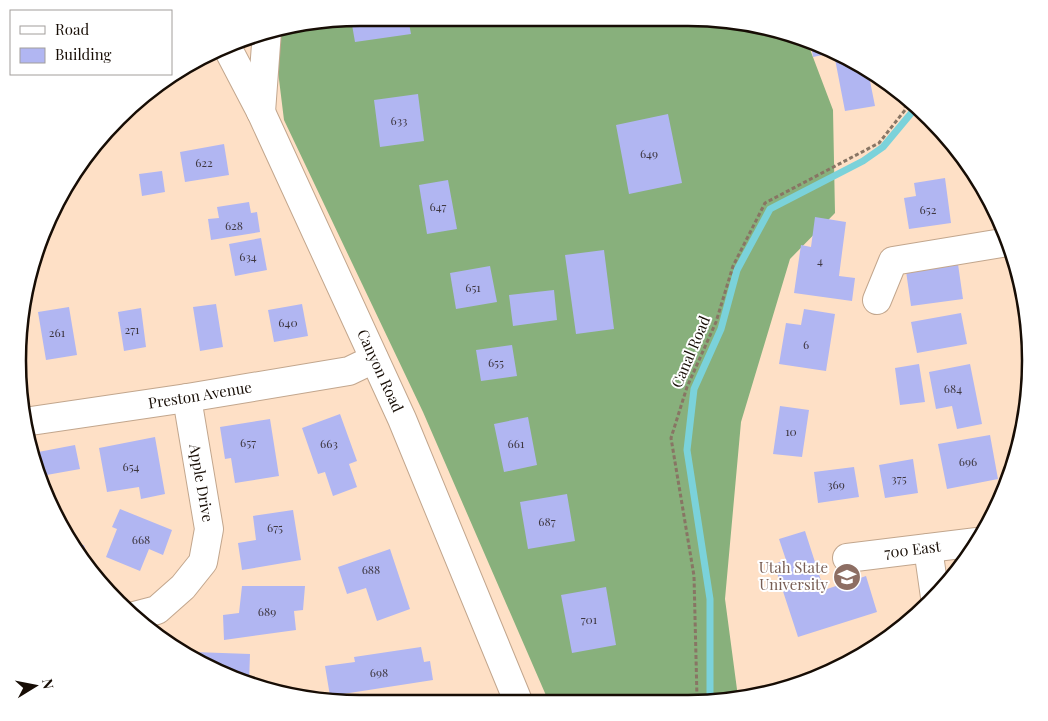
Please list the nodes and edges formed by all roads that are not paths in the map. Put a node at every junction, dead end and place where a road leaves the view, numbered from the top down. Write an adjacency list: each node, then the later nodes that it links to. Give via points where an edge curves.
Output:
1 (266, 40): 3 (street)
2 (230, 53): 3 (street, Canyon Road)
3 (261, 112): 6 (street, Canyon Road)
4 (1000, 243): 5 (street, via 893,260)
5 (877, 300)
6 (374, 359): 7 (street, Preston Avenue, via 349,371); 14 (street, Canyon Road)
7 (187, 398): 8 (street, Preston Avenue); 13 (street, Apple Drive, via 209,529 204,562)
8 (32, 421)
9 (967, 543): 10 (street, 700 East)
10 (928, 548): 11 (street, 700 East); 12 (street)
11 (847, 558)
12 (934, 587)
13 (149, 619)
14 (516, 695)

